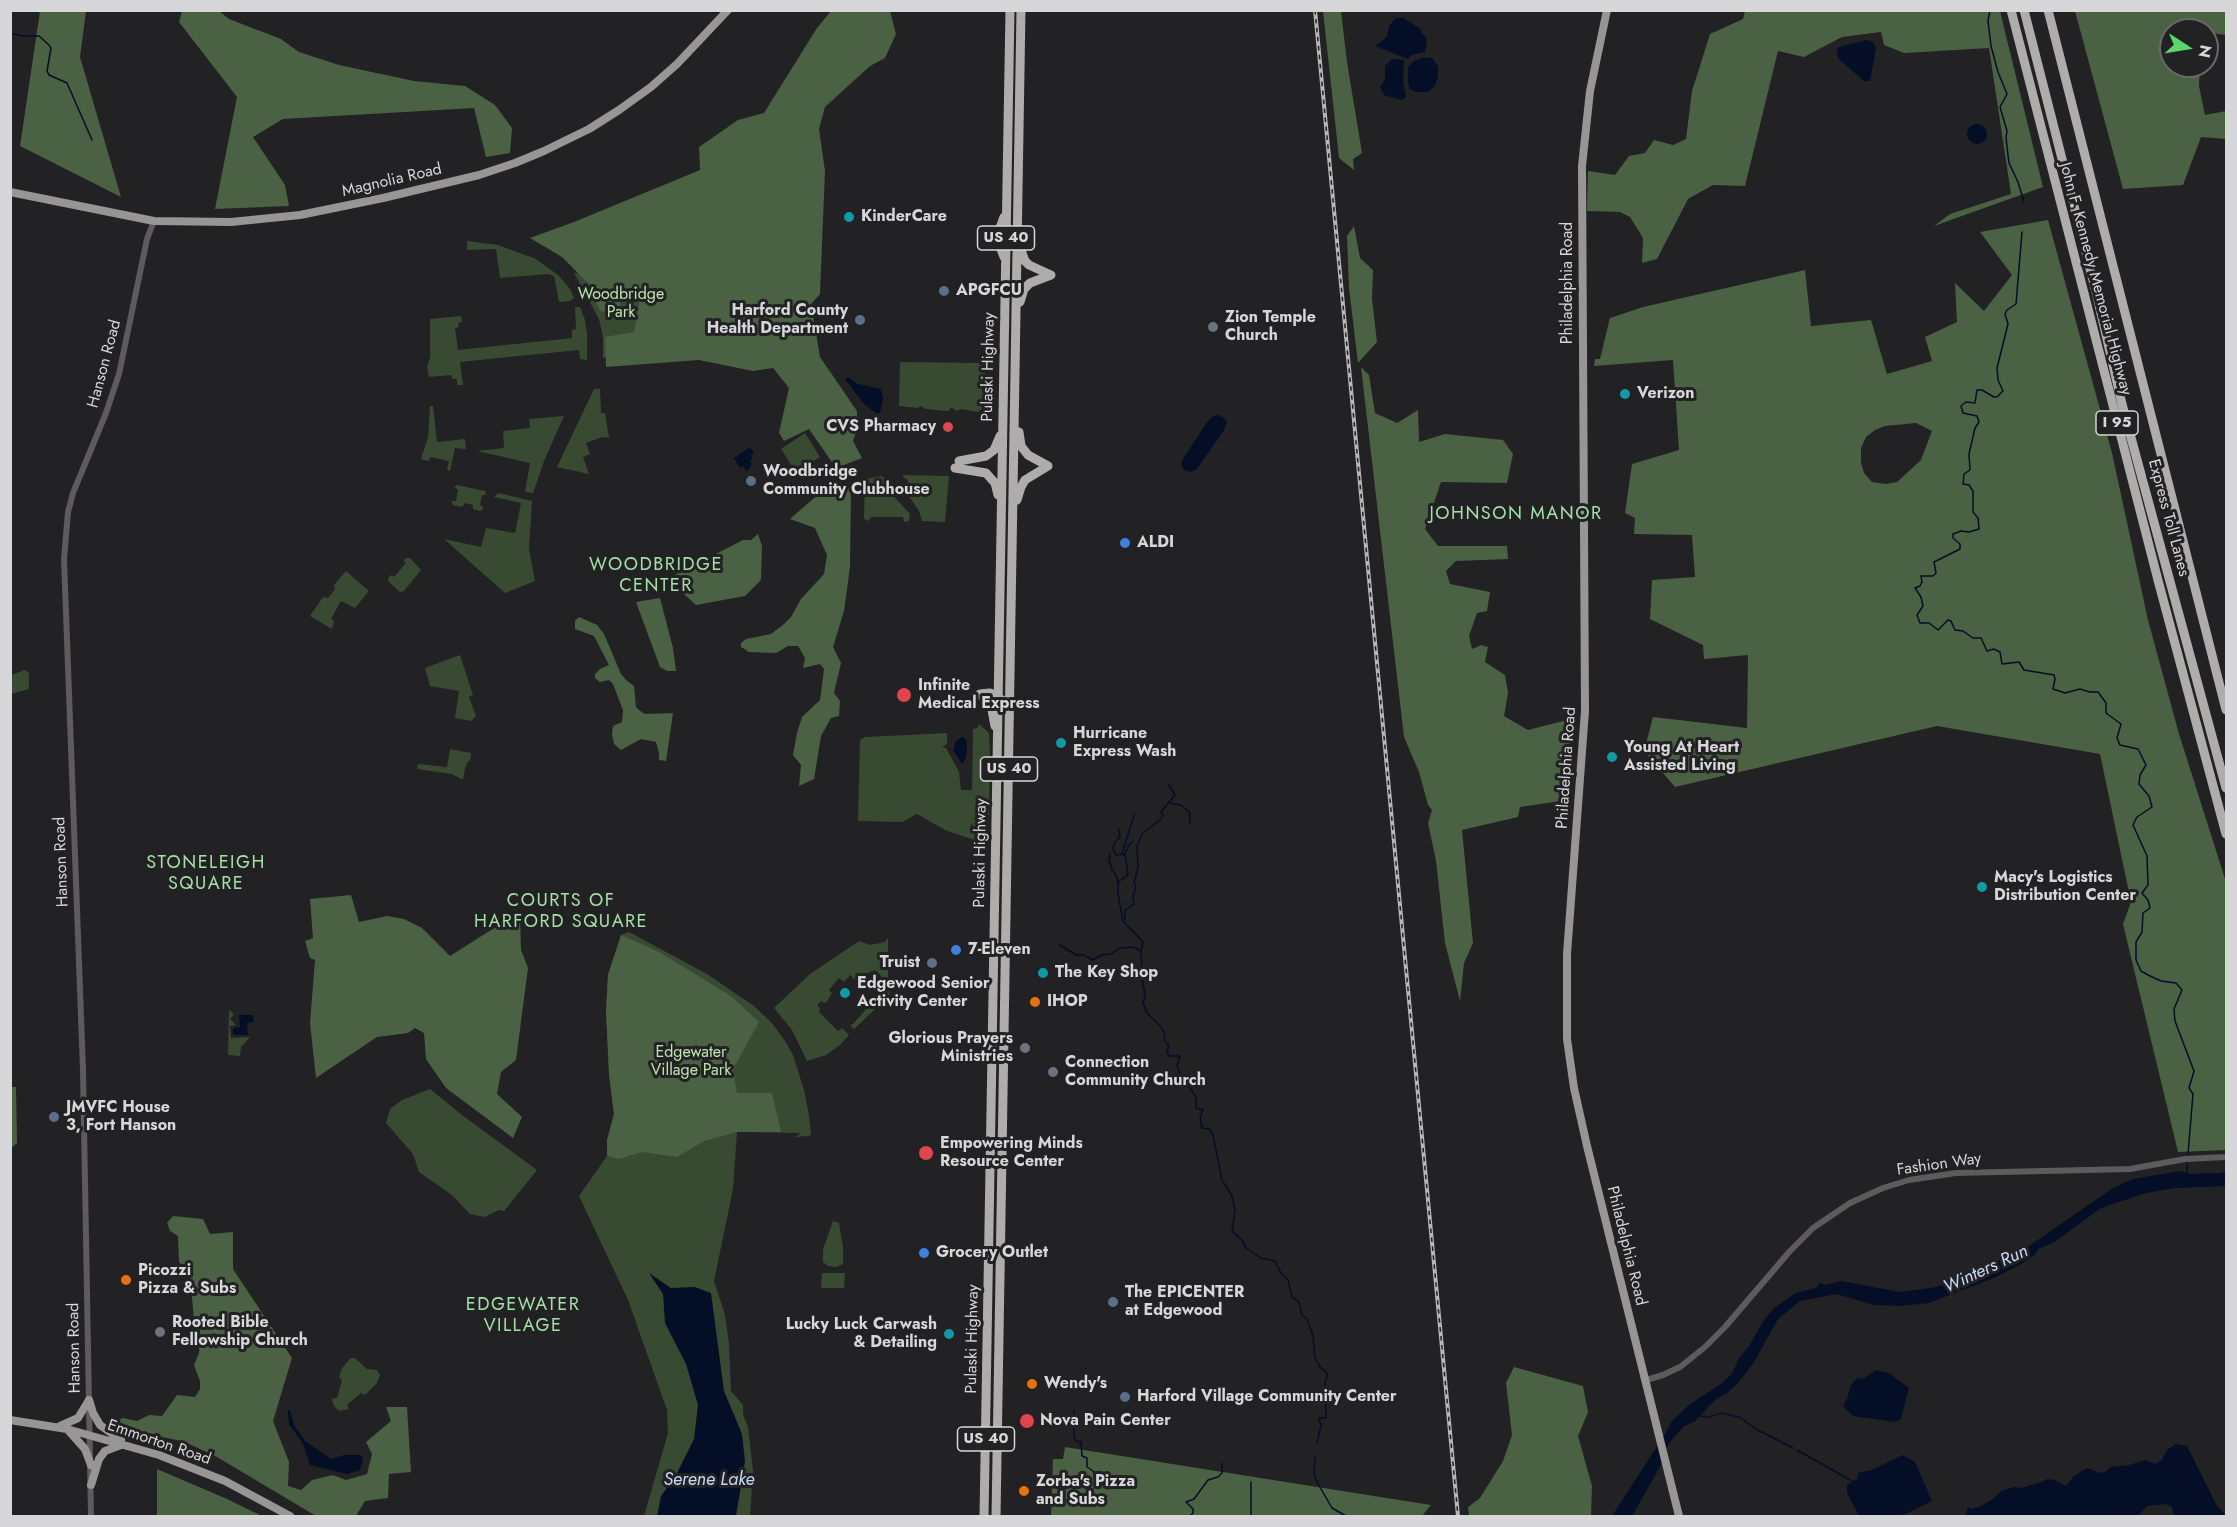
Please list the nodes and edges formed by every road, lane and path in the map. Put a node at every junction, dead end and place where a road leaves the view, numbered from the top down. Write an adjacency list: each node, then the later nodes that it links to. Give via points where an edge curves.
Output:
1 (728, 10): 10 (main road, Magnolia Road, via 651,87 589,129 515,164 300,215 231,222)
2 (1010, 10): 9 (highway, Pulaski Highway / US 40)
3 (1021, 10): 11 (highway, Pulaski Highway / US 40)
4 (1607, 10): 28 (main road, Philadelphia Road, via 1590,91 1582,166 1585,711 1566,1009 1576,1097)
5 (2011, 10): 26 (highway, John F. Kennedy Memorial Highway / I 95)
6 (2024, 10): 25 (highway, Express Toll Lanes, via 2123,408)
7 (2048, 10): 22 (highway, John F. Kennedy Memorial Highway / I 95)
8 (10, 192): 10 (main road, Magnolia Road)
9 (1007, 209): 12 (highway, Pulaski Highway / US 40); 12 (highway, via 1000,228 989,237 999,244)
10 (154, 221): 29 (street, Hanson Road, via 147,238 120,374 73,493 64,559 82,1047)
11 (1018, 240): 13 (highway, Pulaski Highway / US 40); 13 (highway, via 1024,261 1051,275 1026,287)
12 (1006, 265): 15 (highway, Pulaski Highway / US 40)
13 (1017, 316): 14 (highway, Pulaski Highway / US 40)
14 (1015, 402): 16 (highway, Pulaski Highway / US 40); 16 (highway, via 1019,406 1022,446 1031,458 1048,466 1030,476 1017,496)
15 (1003, 425): 17 (highway, Pulaski Highway / US 40); 17 (highway, via 990,454 957,465 986,473 995,483)
16 (1012, 554): 21 (highway, Pulaski Highway / US 40)
17 (1001, 555): 18 (highway, Pulaski Highway / US 40)
18 (999, 667): 19 (highway, via 995,681); 20 (highway, Pulaski Highway / US 40); 21 (highway)
19 (980, 694): 20 (highway); 24 (highway, via 991,705)
20 (999, 696): 23 (highway); 24 (highway, Pulaski Highway / US 40)
21 (1010, 699): 23 (highway, Pulaski Highway / US 40)
22 (2226, 710)
23 (1010, 726): 40 (highway, Pulaski Highway / US 40)
24 (998, 738): 39 (highway, Pulaski Highway / US 40)
25 (2226, 788)
26 (2226, 834)
27 (2226, 1157): 28 (street, Fashion Way, via 2185,1158 2130,1169 1946,1174 1873,1192 1813,1228 1694,1357 1674,1370)
28 (1646, 1380): 41 (main road, Philadelphia Road)
29 (89, 1400): 31 (main road, via 78,1418); 33 (street, Hanson Road); 34 (main road, via 100,1425)
30 (10, 1420): 31 (main road, Emmorton Road)
31 (58, 1427): 32 (main road, Emmorton Road)
32 (67, 1429): 33 (main road, Emmorton Road); 35 (main road, via 85,1449)
33 (90, 1434): 34 (main road, Emmorton Road); 35 (street, Hanson Road)
34 (129, 1445): 36 (main road, via 110,1448 102,1455); 38 (main road, Emmorton Road, via 209,1474)
35 (91, 1466): 36 (street, Hanson Road)
36 (91, 1485): 37 (street, Hanson Road)
37 (92, 1516)
38 (290, 1516)
39 (984, 1516)
40 (996, 1516)
41 (1679, 1516)

